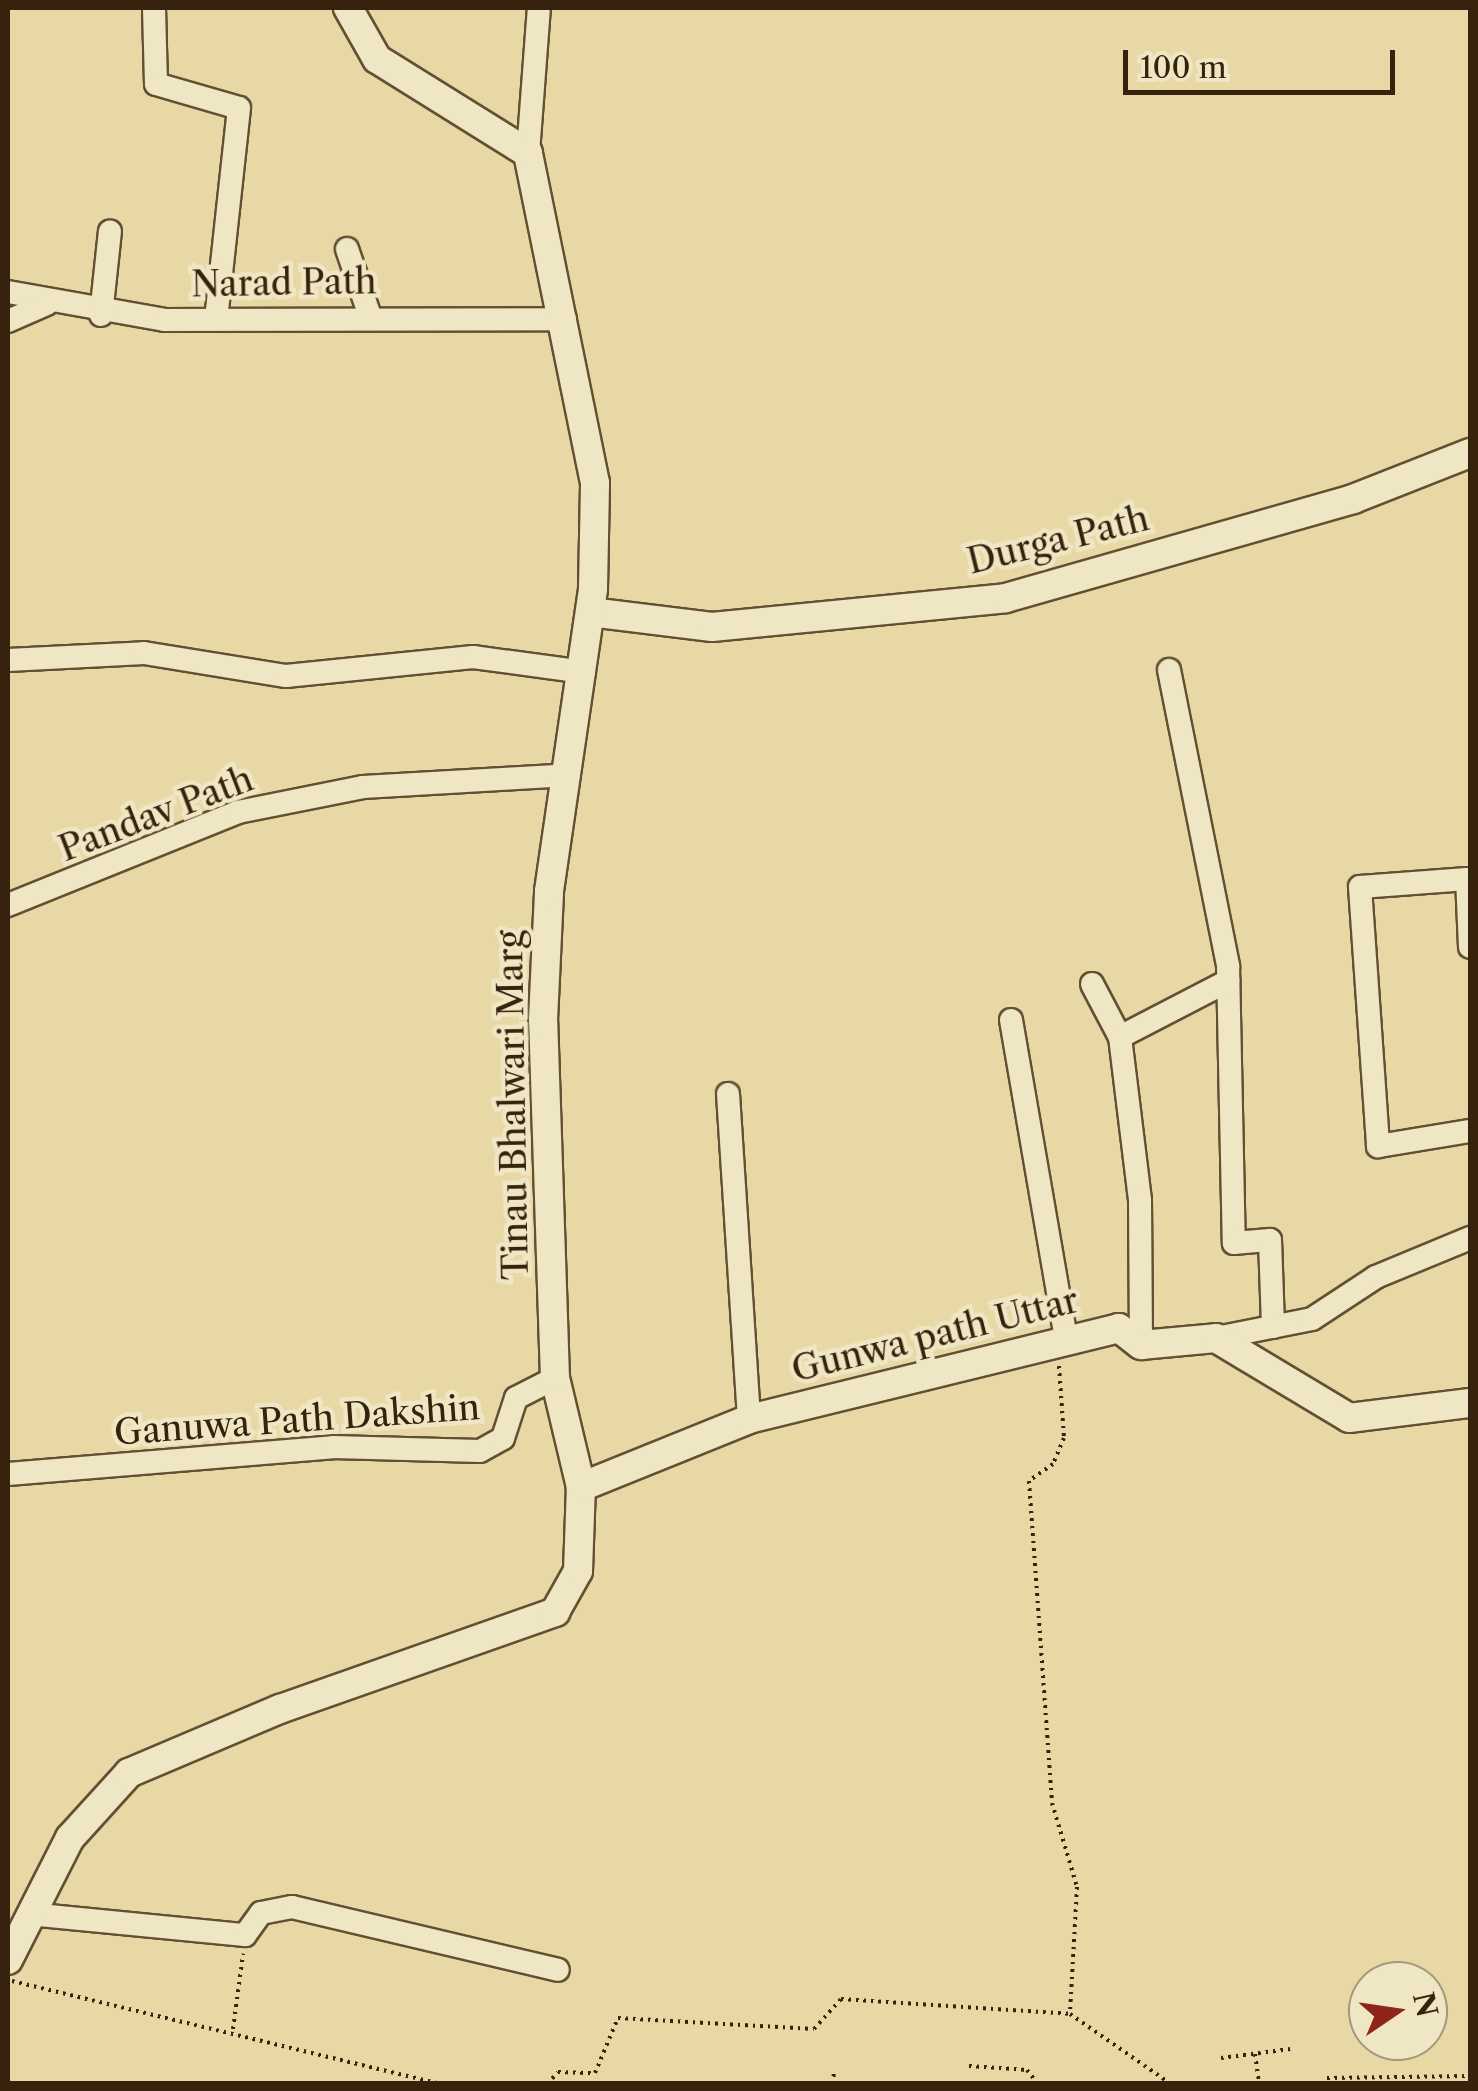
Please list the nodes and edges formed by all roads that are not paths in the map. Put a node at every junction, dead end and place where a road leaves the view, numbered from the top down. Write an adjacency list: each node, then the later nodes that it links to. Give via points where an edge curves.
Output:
1 (154, 8): 12 (street, via 156,84 239,108)
2 (348, 8): 4 (street, via 377,60)
3 (539, 8): 4 (street)
4 (528, 154): 11 (street, Tinau Bhalwari Marg)
5 (110, 231): 9 (street)
6 (347, 249): 10 (street)
7 (8, 292): 8 (street, Narad Path)
8 (47, 304): 9 (street, Narad Path); 13 (street)
9 (101, 315): 12 (street, Narad Path)
10 (370, 316): 11 (street, Narad Path); 12 (street, Narad Path)
11 (565, 319): 15 (street, Tinau Bhalwari Marg, via 595,483)
12 (216, 320)
13 (8, 322)
14 (1470, 452): 15 (street, Durga Path, via 1353,499 1006,598 712,627)
15 (590, 612): 18 (street, Tinau Bhalwari Marg)
16 (8, 660): 18 (street, via 144,652 286,676 473,657)
17 (1170, 670): 22 (street)
18 (584, 672): 19 (street, Tinau Bhalwari Marg)
19 (570, 775): 20 (street, Pandav Path, via 363,787 238,812); 33 (street, Tinau Bhalwari Marg, via 549,891 543,1020)
20 (8, 905)
21 (1470, 947): 27 (street, via 1468,879 1360,887 1378,1146)
22 (1228, 981): 25 (street); 29 (street, via 1234,1243 1270,1240)
23 (1092, 984): 25 (street)
24 (1010, 1020): 31 (street)
25 (1120, 1037): 32 (street, via 1140,1200)
26 (728, 1094): 35 (street)
27 (1470, 1130)
28 (1470, 1238): 29 (street, via 1376,1277 1312,1320)
29 (1273, 1327): 30 (street)
30 (1216, 1338): 32 (street, Gunwa path Uttar); 34 (street, via 1349,1418 1419,1417)
31 (1061, 1340): 32 (street, Gunwa path Uttar, via 1119,1328); 35 (street, Gunwa path Uttar, via 991,1365)
32 (1141, 1345)
33 (556, 1378): 36 (street, Ganuwa Path Dakshin, via 516,1398 503,1438 480,1452 333,1447); 37 (street, Tinau Bhalwari Marg)
34 (1470, 1403)
35 (749, 1419): 37 (street, Gunwa path Uttar)
36 (8, 1474)
37 (582, 1487): 38 (street, Tinau Bhalwari Marg, via 578,1570 555,1612 280,1708 129,1773 70,1838)
38 (29, 1914): 39 (street, Tinau Bhalwari Marg); 40 (street, via 245,1935 261,1912 292,1907)
39 (8, 1960)
40 (558, 1970)

